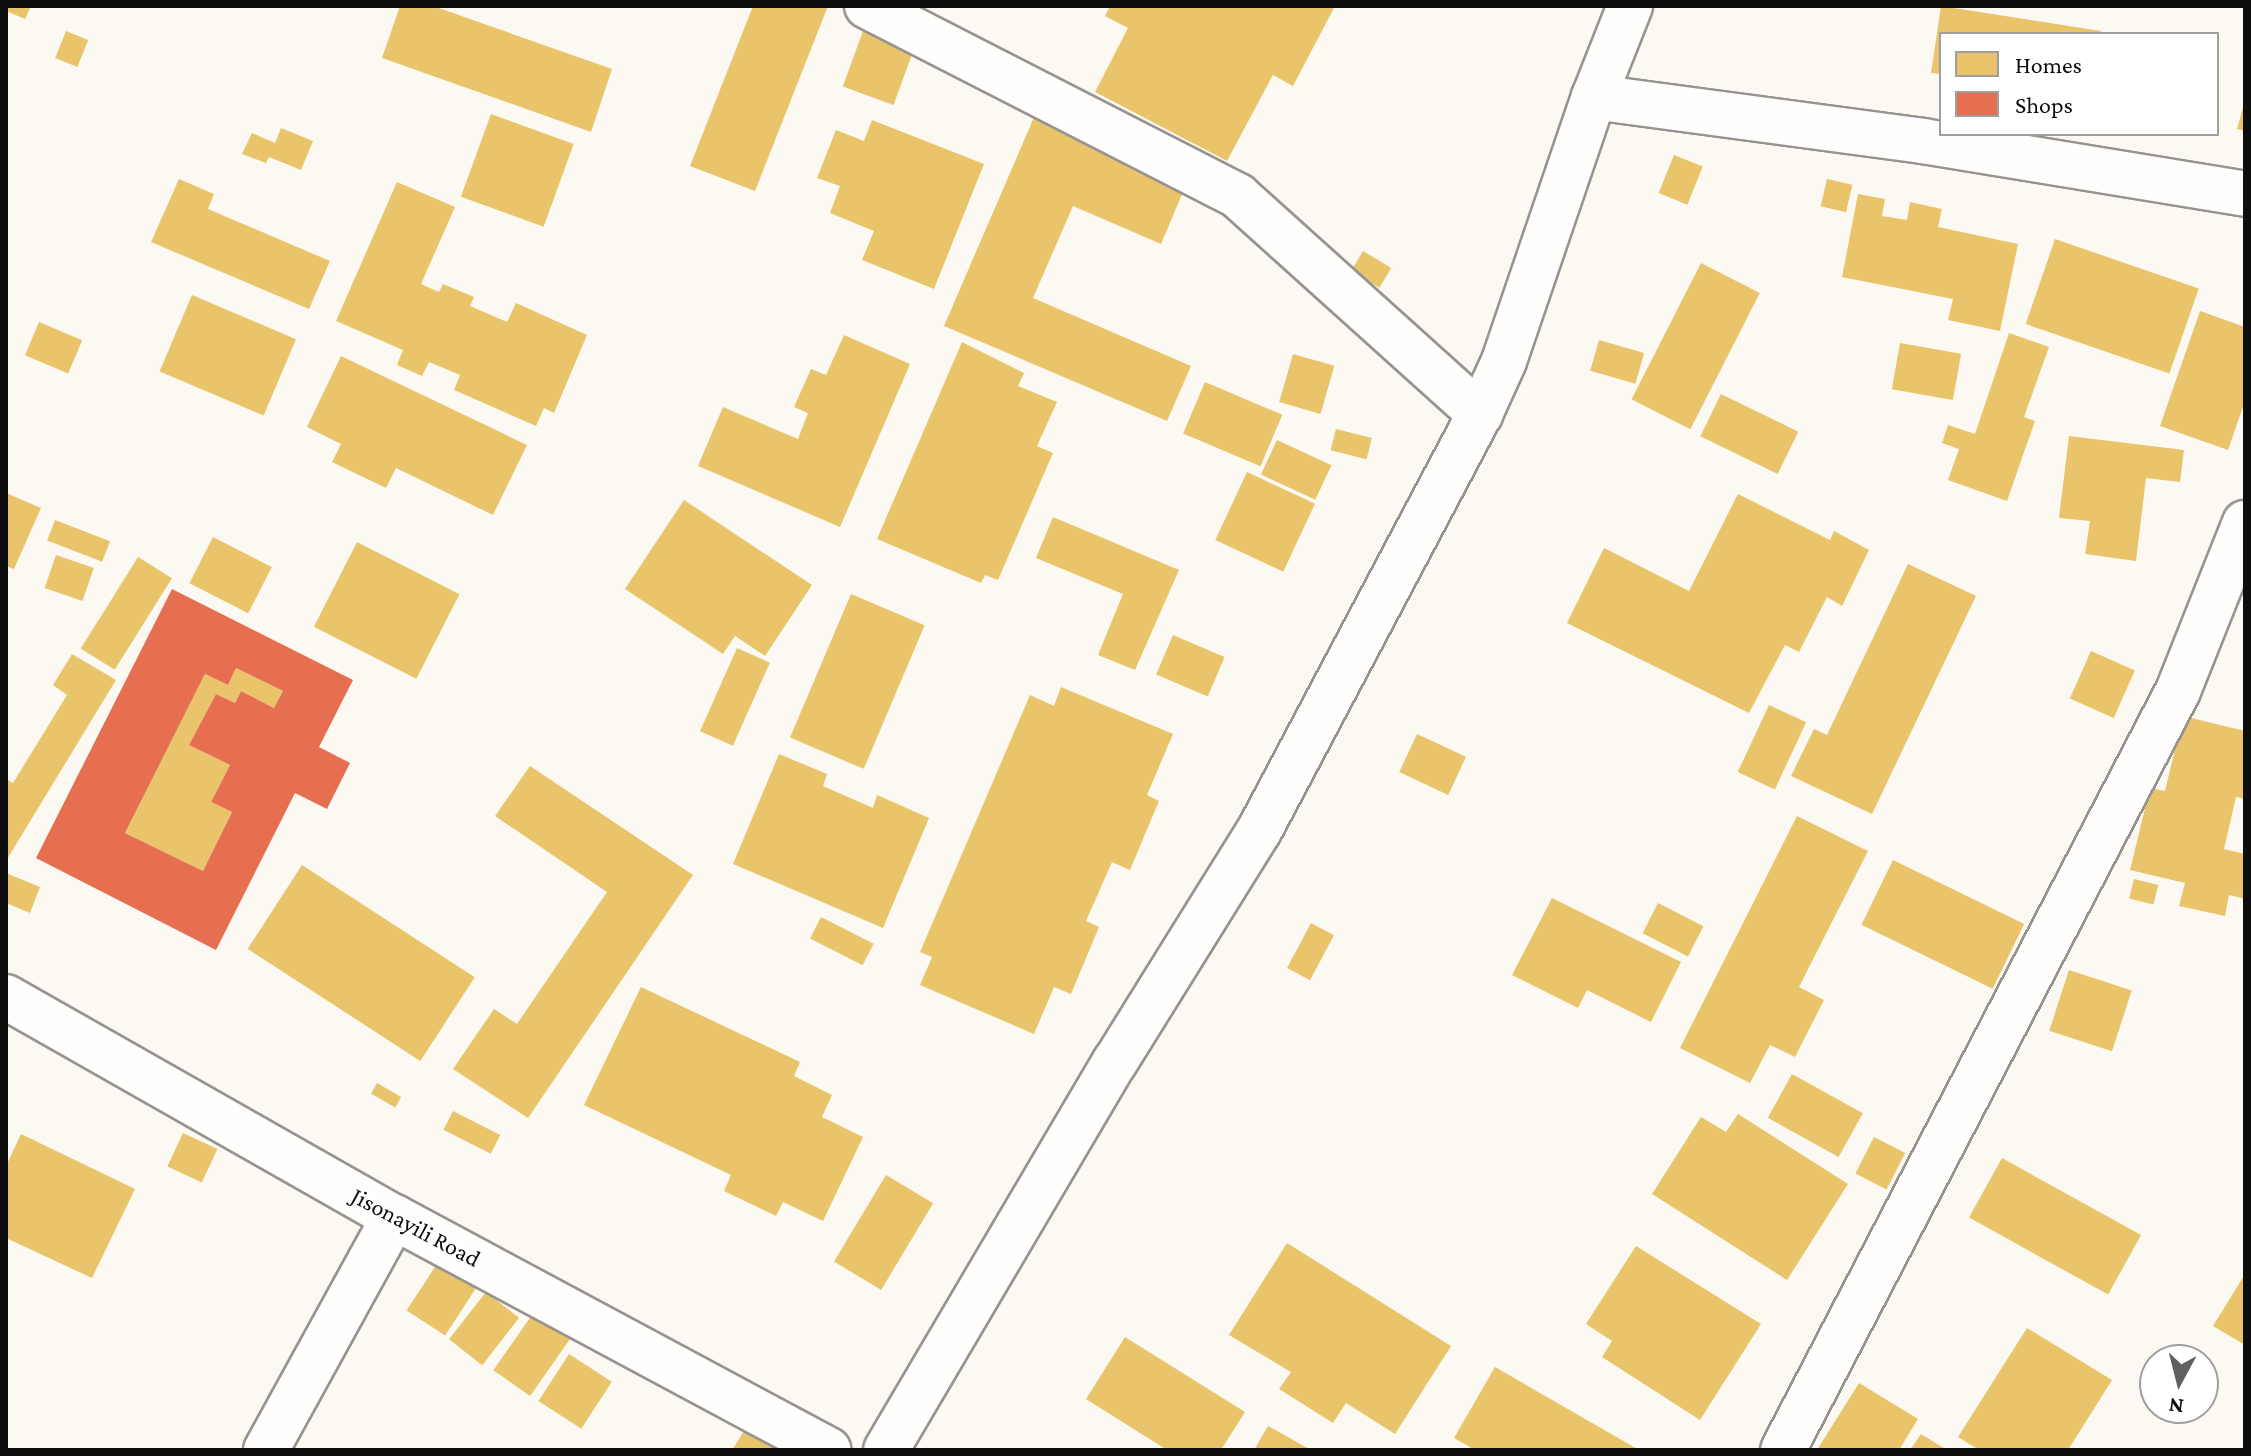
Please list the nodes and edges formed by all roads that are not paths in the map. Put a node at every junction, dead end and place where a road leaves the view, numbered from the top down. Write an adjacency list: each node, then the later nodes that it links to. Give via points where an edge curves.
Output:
1 (867, 6): 5 (street, via 1238,196)
2 (1630, 6): 3 (street)
3 (1594, 97): 4 (street, via 1923,141); 5 (street, via 1504,361)
4 (2245, 194)
5 (1480, 414): 11 (street, via 1259,831 1115,1062)
6 (2245, 523): 12 (street, via 2178,691)
7 (6, 997): 8 (street, Jisonayili Road)
8 (394, 1217): 9 (street); 10 (street, Jisonayili Road)
9 (266, 1450)
10 (829, 1450)
11 (886, 1450)
12 (1783, 1450)

